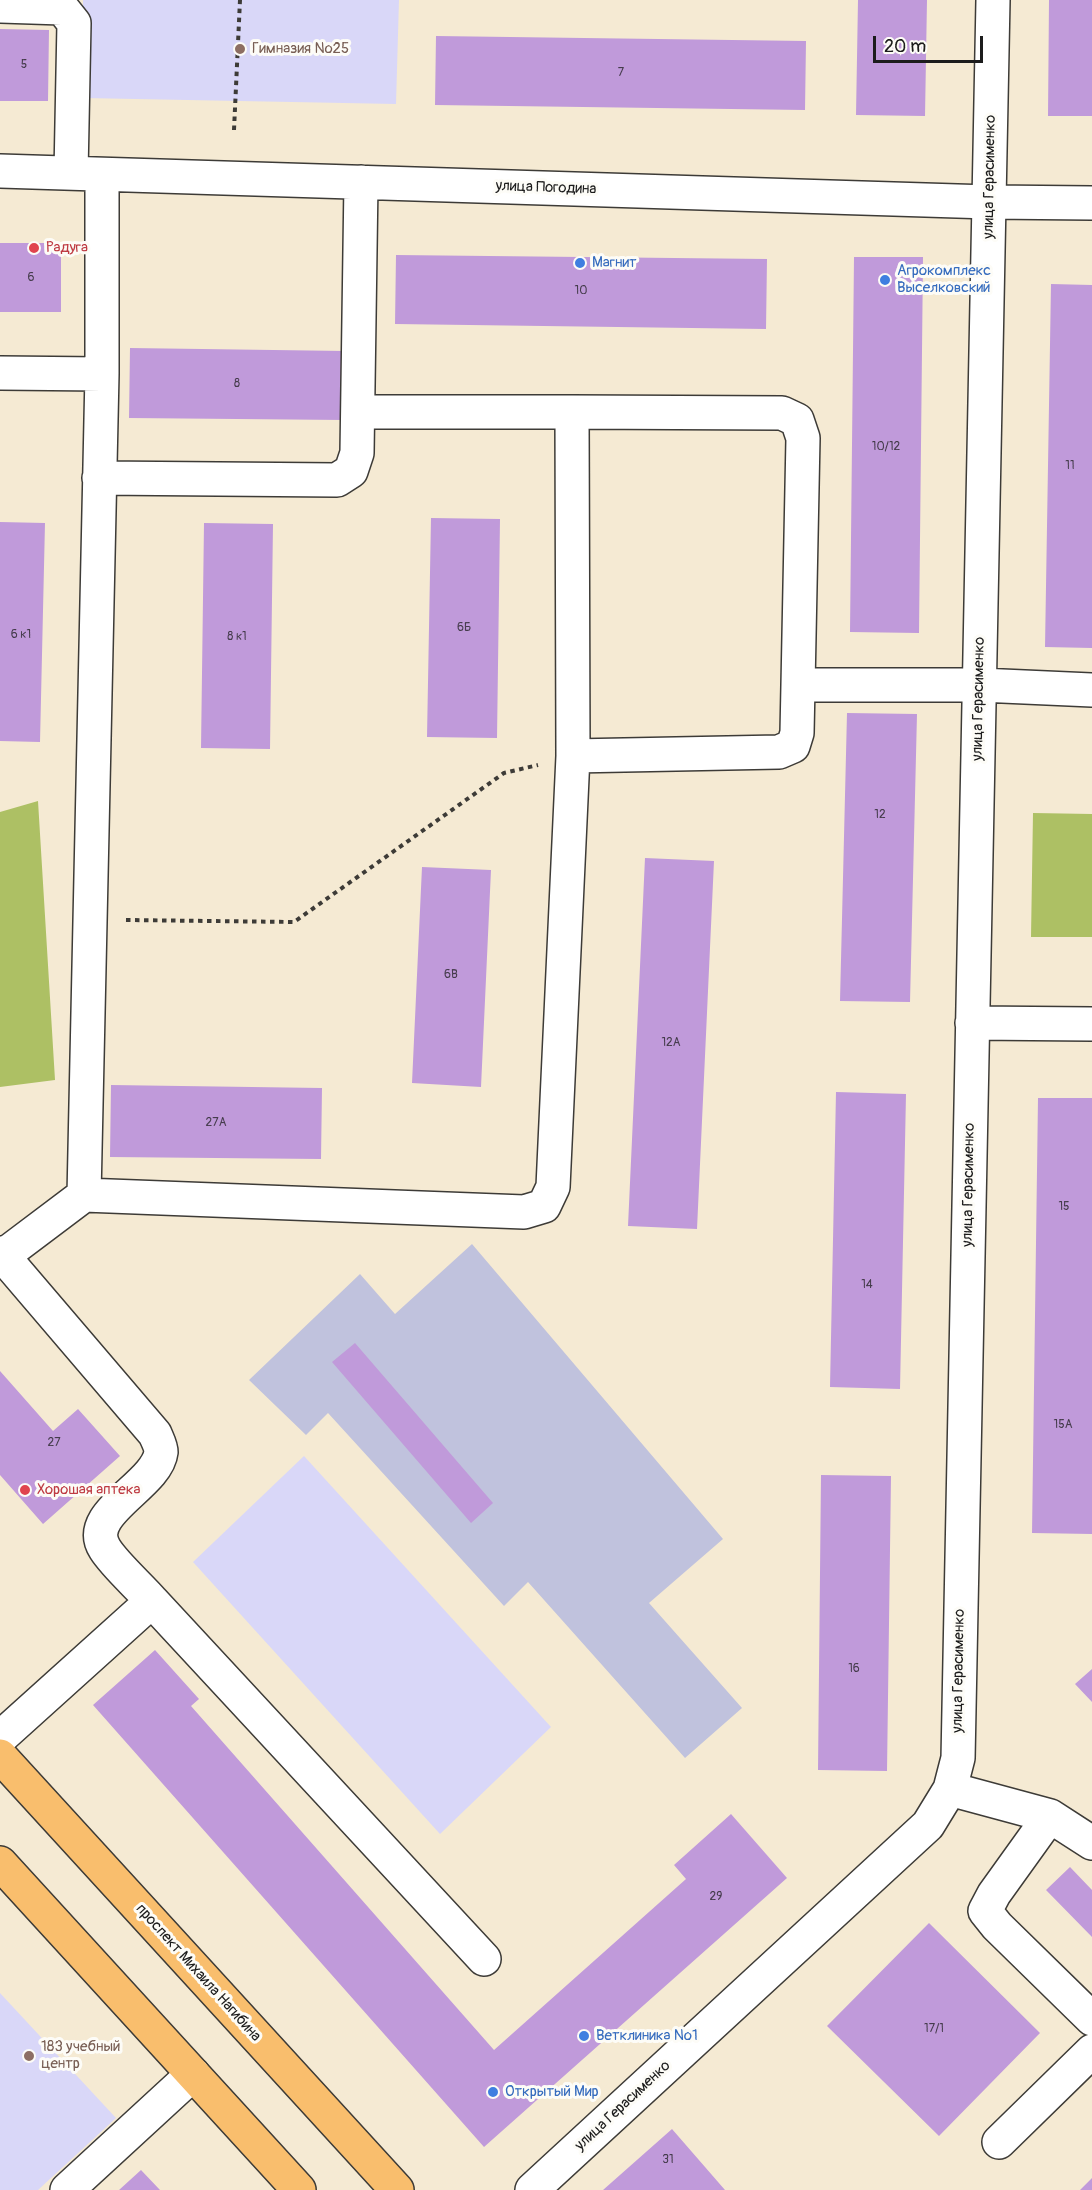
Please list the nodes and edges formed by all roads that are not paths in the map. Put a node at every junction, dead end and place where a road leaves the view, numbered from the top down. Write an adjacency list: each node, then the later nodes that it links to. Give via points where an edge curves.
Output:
1 (993, 0): 7 (street, улица Герасименко)
2 (62, 4): 3 (street); 5 (street, via 75,23)
3 (0, 6)
4 (0, 171): 5 (street, улица Погодина)
5 (87, 174): 6 (street, улица Погодина); 10 (street)
6 (361, 182): 7 (street, улица Погодина); 11 (street)
7 (989, 202): 8 (street, улица Погодина); 15 (street, улица Герасименко)
8 (1092, 203)
9 (0, 373): 10 (street)
10 (102, 374): 13 (street)
11 (358, 412): 12 (street); 13 (street, via 357,453 351,471 337,480)
12 (572, 412): 14 (street, via 782,413 797,420 803,438); 17 (street)
13 (99, 478): 20 (street)
14 (798, 685): 15 (street); 17 (street, via 797,733 793,746 779,752)
15 (980, 685): 16 (street); 18 (street, улица Герасименко)
16 (1092, 690)
17 (573, 756): 20 (street, via 552,1187 544,1206 524,1212)
18 (972, 1023): 19 (street); 25 (street, улица Герасименко, via 958,1758)
19 (1092, 1024)
20 (84, 1195): 21 (street)
21 (1, 1255): 22 (street, via 155,1434 161,1450 156,1468 108,1514 100,1532 104,1548)
22 (152, 1601): 23 (street); 29 (street)
23 (0, 1738)
24 (0, 1756): 36 (main road, проспект Михаила Нагибина)
25 (950, 1789): 26 (street); 37 (street, улица Герасименко, via 928,1825)
26 (1050, 1816): 27 (street); 30 (street, via 986,1911)
27 (1092, 1843)
28 (0, 1863): 32 (main road)
29 (484, 1959)
30 (1092, 2019)
31 (1092, 2050): 33 (street)
32 (193, 2074): 34 (street); 35 (main road)
33 (999, 2142)
34 (67, 2190)
35 (299, 2190)
36 (397, 2190)
37 (532, 2190)

